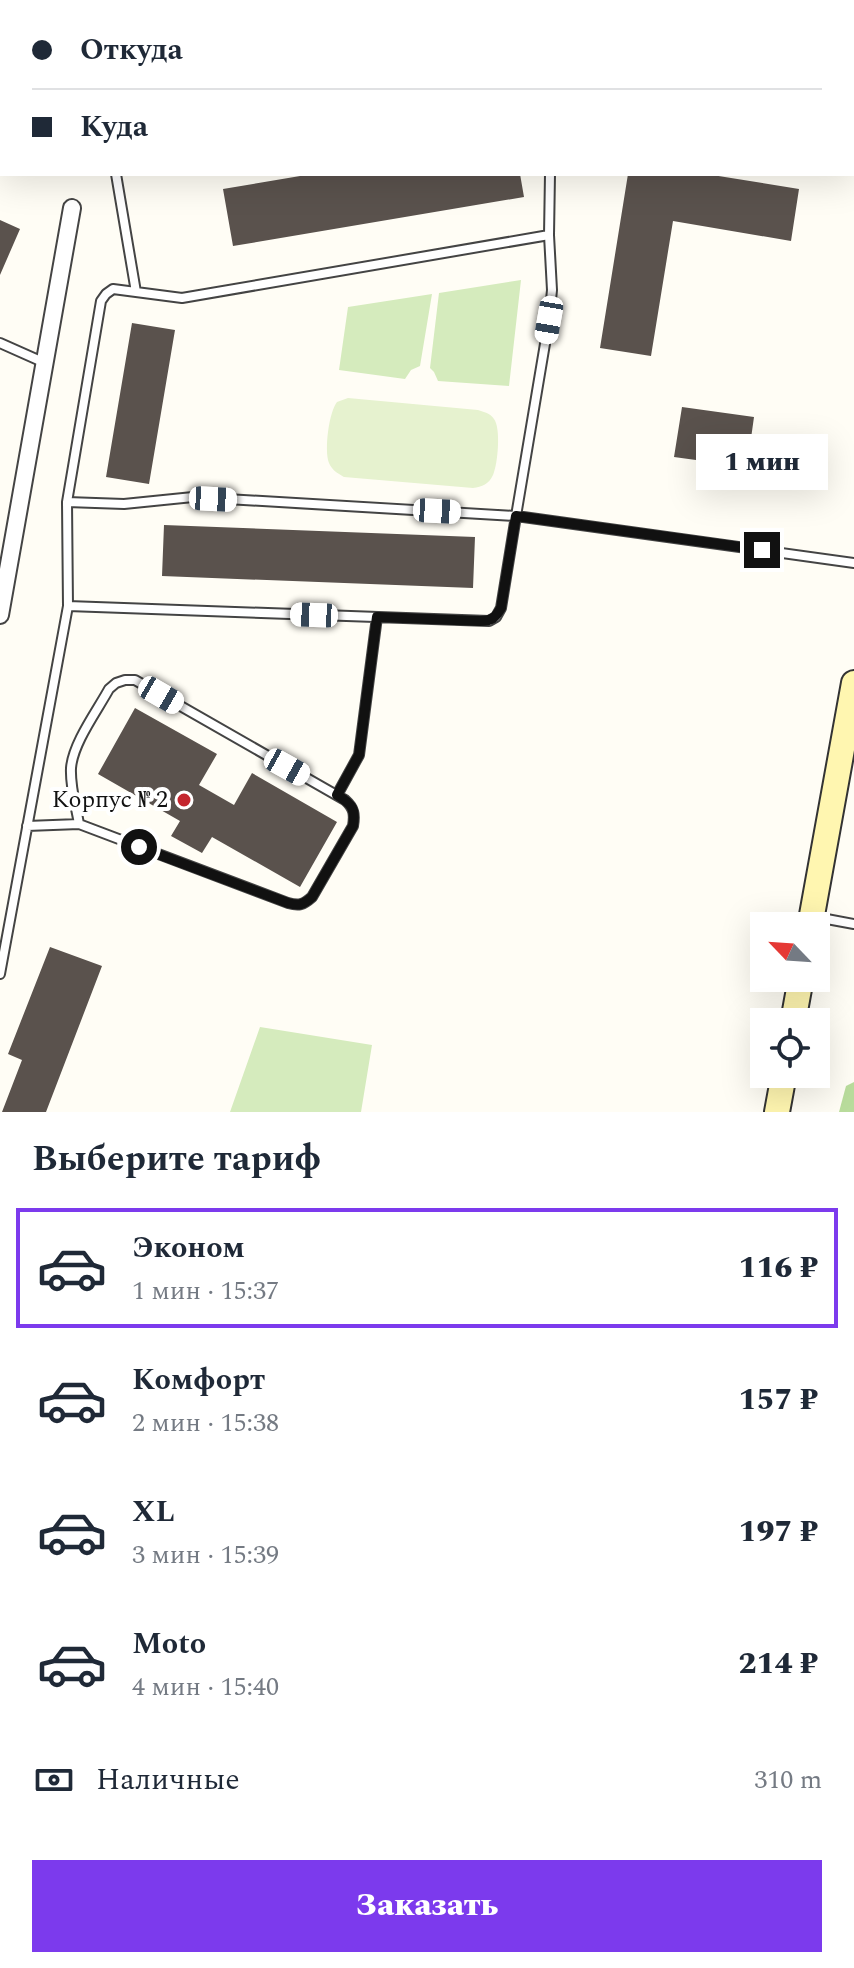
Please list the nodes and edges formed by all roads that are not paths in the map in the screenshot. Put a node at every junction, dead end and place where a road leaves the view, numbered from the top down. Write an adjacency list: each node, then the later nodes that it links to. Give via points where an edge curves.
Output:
1 (116, 176): 5 (lane)
2 (550, 176): 4 (lane)
3 (72, 208): 7 (street)
4 (549, 235): 5 (lane, via 182,298); 9 (lane, via 549,320)
5 (136, 292): 8 (lane, via 113,289 101,301)
6 (0, 343): 7 (lane)
7 (45, 363): 12 (street)
8 (67, 502): 9 (lane, via 124,504 193,497); 11 (lane)
9 (516, 516): 10 (lane); 13 (lane, via 496,617)
10 (854, 563)
11 (68, 606): 13 (lane); 17 (lane)
12 (0, 615)
13 (377, 617): 15 (lane, via 359,755)
14 (854, 689): 18 (main road)
15 (337, 795): 16 (lane, via 352,806 353,826 312,897 299,906); 16 (lane, via 135,680 125,680 109,689 76,749 71,775)
16 (79, 824): 17 (lane)
17 (27, 826): 21 (lane)
18 (813, 912)
19 (830, 922): 20 (lane)
20 (854, 924)
21 (0, 974)
22 (781, 1088): 23 (main road)
23 (777, 1112)

